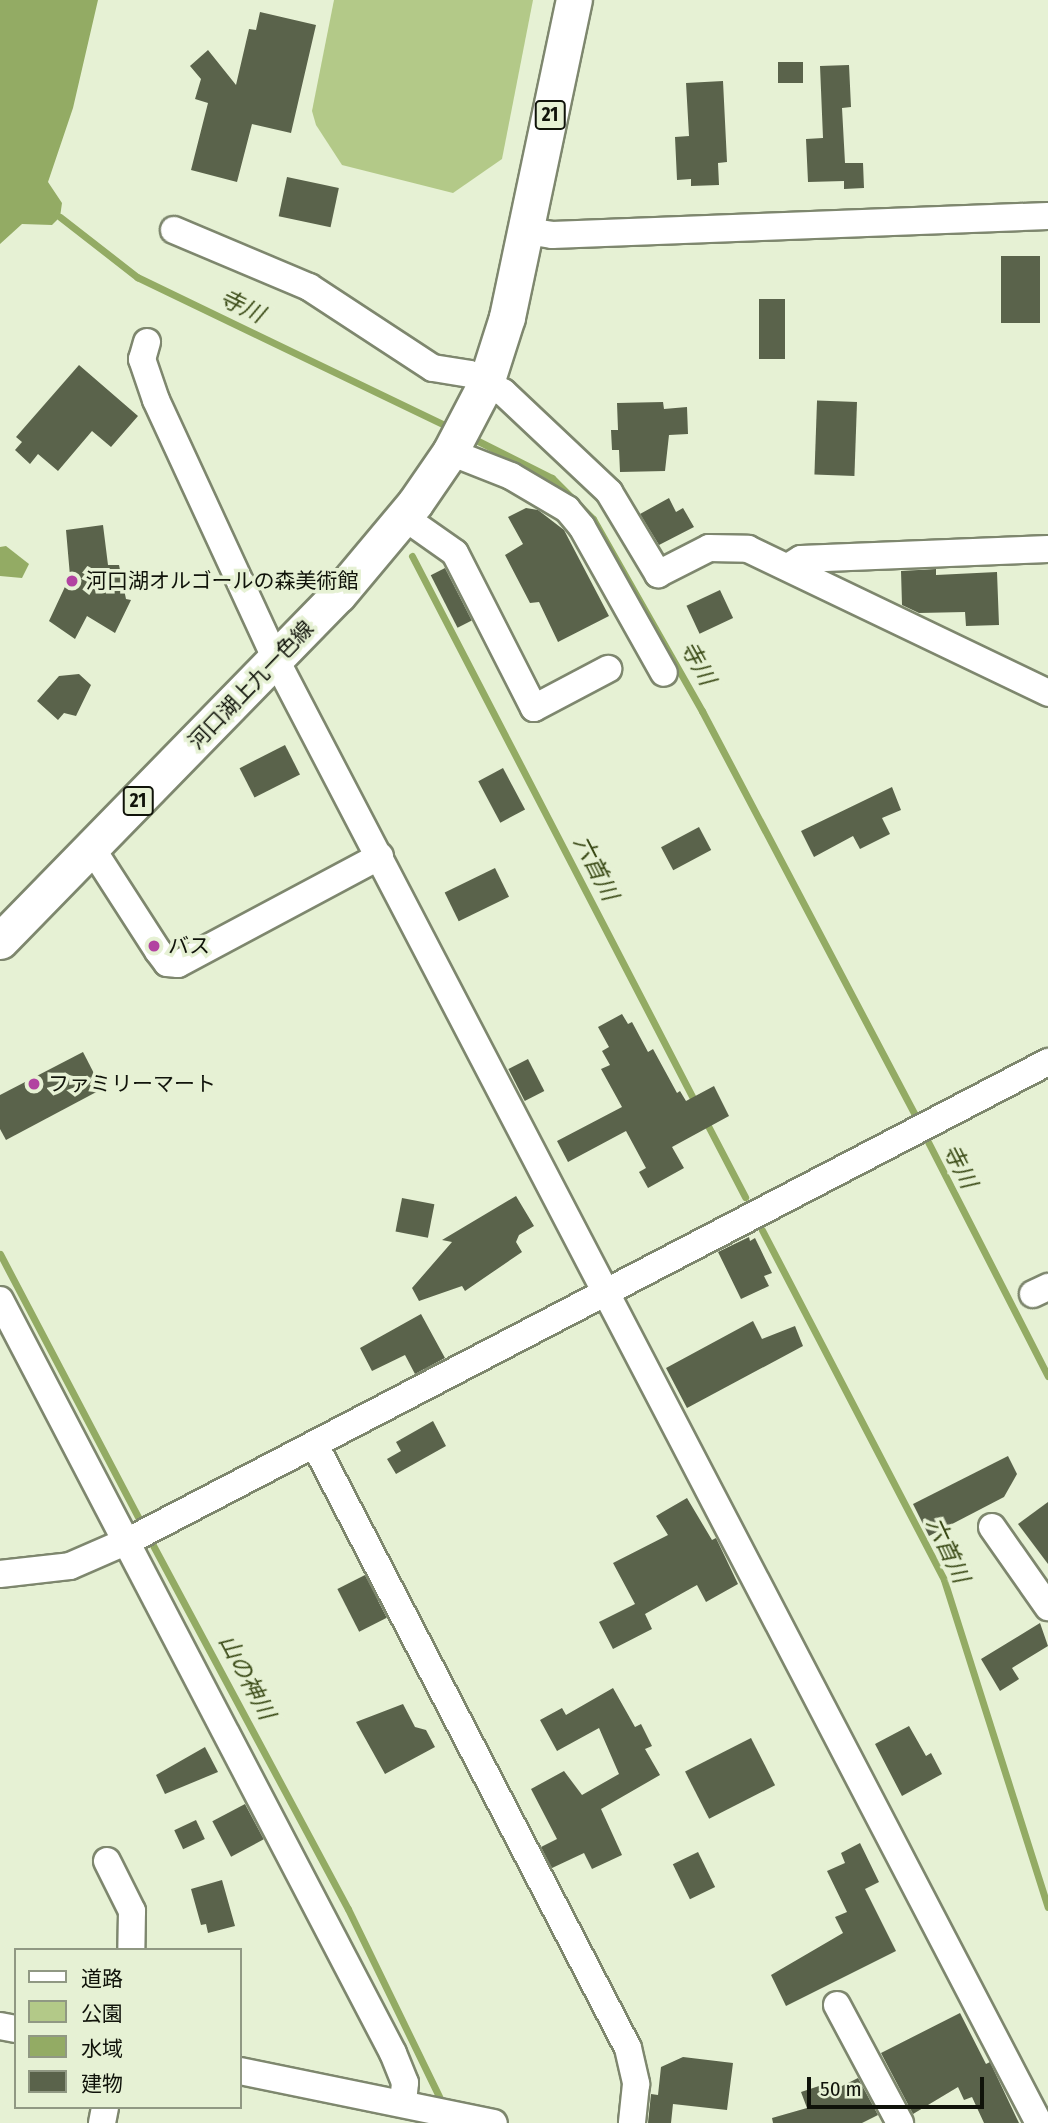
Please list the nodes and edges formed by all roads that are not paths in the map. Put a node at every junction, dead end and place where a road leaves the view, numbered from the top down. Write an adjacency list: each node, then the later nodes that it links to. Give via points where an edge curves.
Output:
1 (574, 0): 4 (main road, 河口湖上九一色線 / 21)
2 (1048, 216): 4 (street, via 552,235)
3 (174, 230): 6 (street, via 309,288 433,368 470,374)
4 (527, 231): 6 (main road, 河口湖上九一色線 / 21)
5 (147, 342): 11 (street, via 142,359 156,401)
6 (482, 392): 7 (main road, 河口湖上九一色線 / 21); 10 (street, via 519,405 602,483 658,574 709,548 748,549)
7 (452, 448): 8 (main road, 河口湖上九一色線 / 21); 13 (street, via 568,509)
8 (404, 517): 11 (main road, 河口湖上九一色線 / 21); 12 (street, via 455,553 534,708)
9 (1048, 549): 10 (street, via 801,559)
10 (788, 567): 14 (street)
11 (276, 660): 15 (main road, 河口湖上九一色線 / 21); 16 (street)
12 (608, 669)
13 (664, 673)
14 (1048, 693)
15 (91, 848): 16 (street, via 158,951 167,963 178,964); 17 (main road, 河口湖上九一色線 / 21)
16 (380, 856): 19 (street)
17 (0, 941)
18 (1048, 1062): 19 (street)
19 (606, 1292): 21 (street); 35 (street)
20 (0, 1300): 23 (street)
21 (315, 1445): 23 (street); 33 (street, via 628,2048 636,2084)
22 (992, 1527): 25 (street)
23 (131, 1540): 24 (street, via 70,1566); 30 (street, via 393,2053 405,2083)
24 (0, 1574)
25 (1048, 1607)
26 (107, 1861): 27 (street, via 132,1911)
27 (133, 1938)
28 (836, 2005): 34 (street)
29 (242, 2071): 30 (street)
30 (403, 2103): 31 (street)
31 (432, 2116): 32 (street)
32 (487, 2121)
33 (632, 2123)
34 (900, 2123)
35 (1039, 2123)

